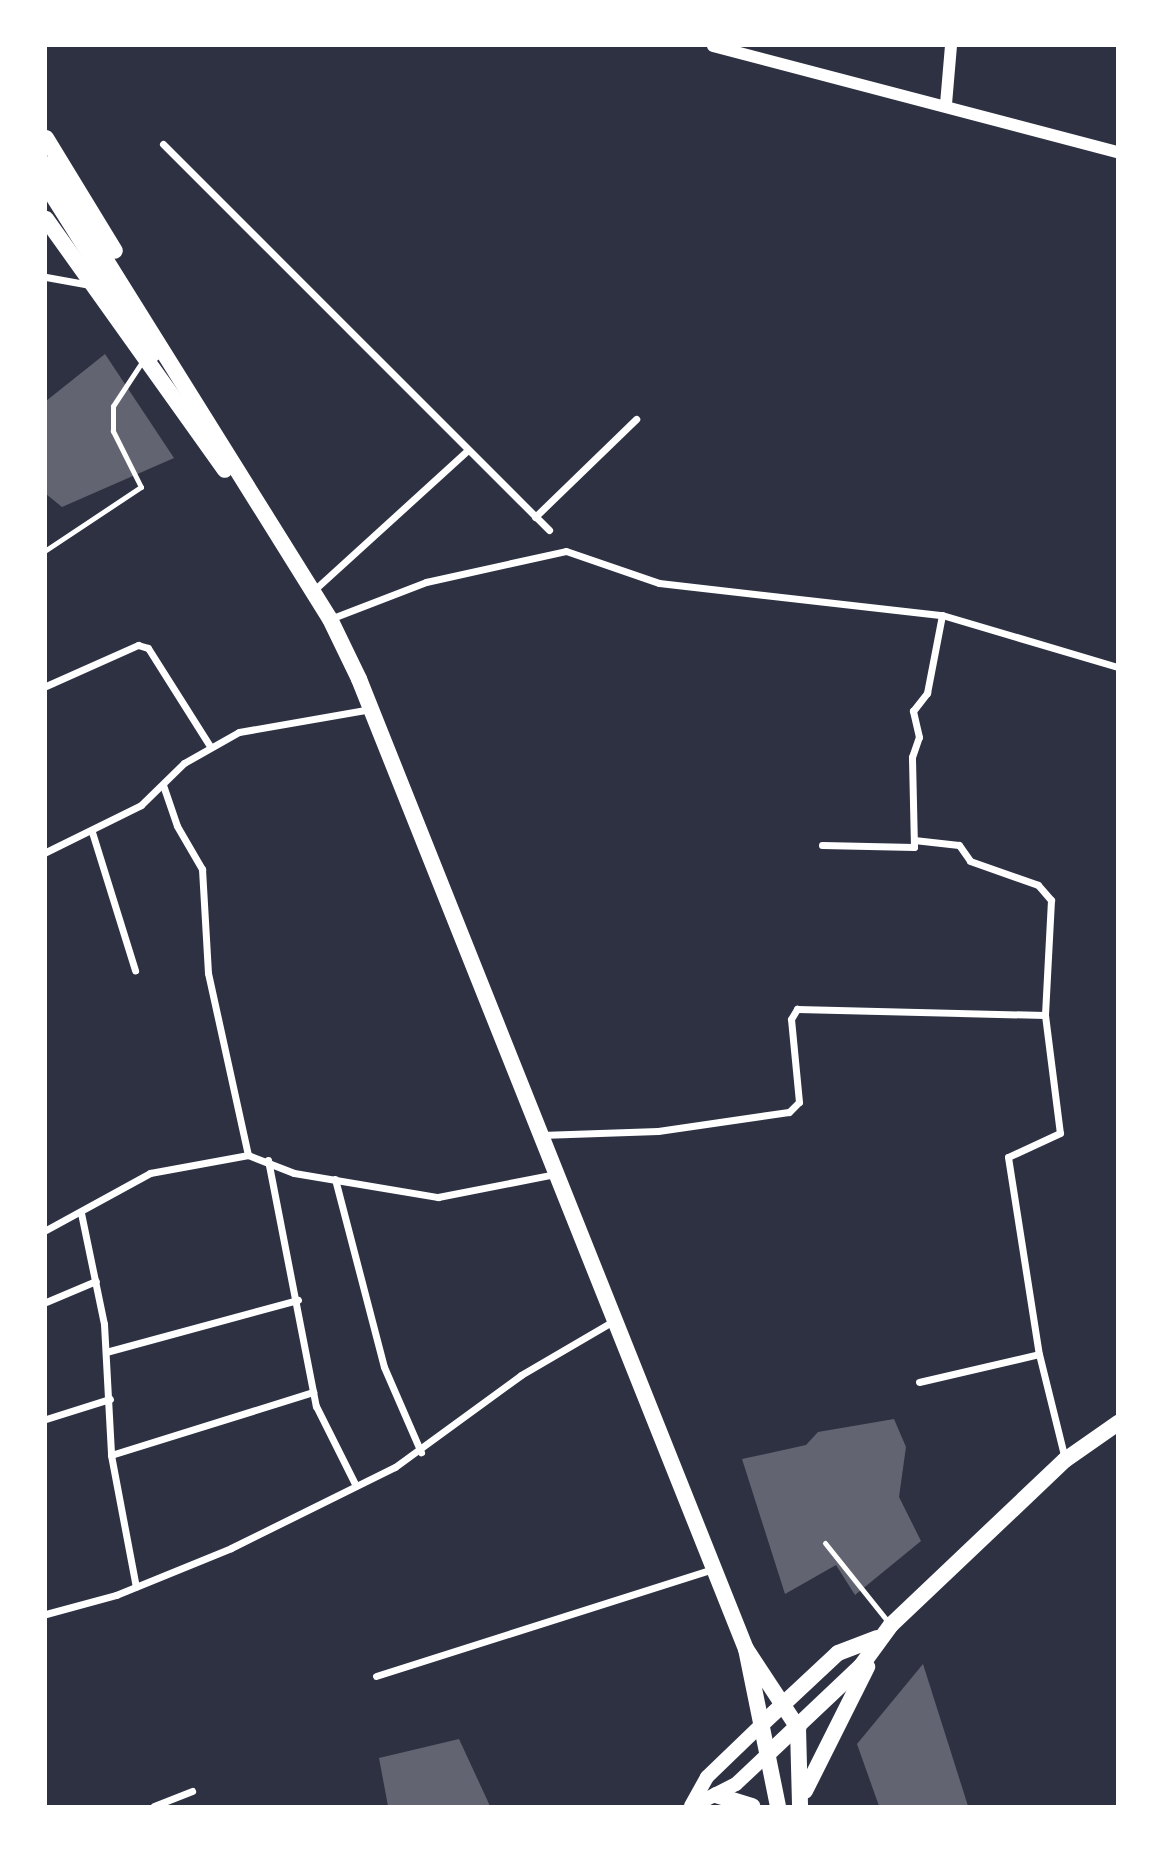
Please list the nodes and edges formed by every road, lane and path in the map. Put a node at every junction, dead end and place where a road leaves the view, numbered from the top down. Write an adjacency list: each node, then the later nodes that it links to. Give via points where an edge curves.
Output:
1 (713, 46): 3 (street)
2 (951, 46): 3 (street)
3 (946, 104): 6 (street)
4 (46, 138): 16 (main road, via 189,371)
5 (163, 145): 15 (street)
6 (1118, 152)
7 (46, 164): 12 (main road)
8 (46, 185): 12 (main road)
9 (46, 219): 11 (main road)
10 (46, 276): 11 (street)
11 (91, 285): 13 (main road)
12 (125, 297): 16 (main road)
13 (145, 359): 17 (main road, via 200,441); 20 (lane, via 113,406 113,431 141,487)
14 (636, 419): 18 (street)
15 (466, 452): 18 (street); 21 (street)
16 (227, 459): 17 (main road)
17 (242, 486): 21 (main road)
18 (536, 517): 19 (street)
19 (549, 530)
20 (46, 550)
21 (312, 592): 23 (main road)
22 (942, 615): 23 (street, via 659,583 566,551 426,582); 24 (street); 30 (street, via 927,693 914,711 919,737 912,757)
23 (330, 619): 26 (main road)
24 (1118, 667)
25 (46, 686): 27 (street, via 138,645 148,648)
26 (371, 709): 27 (street, via 239,732); 35 (main road)
27 (210, 746): 28 (street)
28 (163, 785): 29 (street); 36 (street, via 177,826 202,869 208,972)
29 (92, 832): 32 (street); 33 (street)
30 (914, 841): 31 (street, via 911,850); 34 (street, via 959,845 970,861 1046,891 1051,910)
31 (822, 845)
32 (46, 852)
33 (135, 970)
34 (1045, 1015): 35 (street, via 797,1009 791,1019 800,1102 789,1112 658,1131); 47 (street, via 1060,1133 1008,1157)
35 (540, 1135): 38 (main road)
36 (248, 1155): 37 (street); 40 (street, via 150,1173)
37 (268, 1160): 39 (street, via 294,1173); 43 (street)
38 (556, 1174): 39 (street, via 452,1197); 45 (main road)
39 (335, 1179): 53 (street, via 389,1386)
40 (81, 1213): 41 (street); 42 (street)
41 (46, 1230)
42 (96, 1281): 44 (street); 46 (street)
43 (298, 1300): 46 (street); 49 (street)
44 (46, 1301)
45 (619, 1318): 53 (street, via 521,1375); 58 (main road)
46 (106, 1352): 50 (street)
47 (1039, 1353): 48 (street); 55 (street)
48 (919, 1382)
49 (313, 1392): 54 (street); 56 (street)
50 (110, 1399): 51 (street); 54 (street)
51 (46, 1419)
52 (1118, 1423): 55 (main road)
53 (421, 1452): 56 (street)
54 (111, 1455): 59 (street)
55 (1065, 1460): 61 (main road)
56 (356, 1486): 59 (street)
57 (825, 1543): 61 (lane)
58 (714, 1569): 63 (main road); 64 (street)
59 (136, 1587): 60 (street)
60 (46, 1614)
61 (891, 1625): 62 (main road)
62 (877, 1638): 65 (main road, via 838,1653); 67 (main road, via 861,1666); 71 (main road)
63 (746, 1649): 65 (main road); 66 (main road)
64 (376, 1676)
65 (784, 1703): 66 (main road); 67 (main road)
66 (761, 1725): 68 (main road); 73 (main road, via 707,1777)
67 (798, 1728): 68 (main road); 71 (main road)
68 (770, 1752): 70 (main road); 75 (main road)
69 (192, 1791): 72 (street)
70 (716, 1795): 73 (main road); 74 (main road)
71 (801, 1802)
72 (154, 1807)
73 (692, 1807)
74 (752, 1807)
75 (778, 1807)

